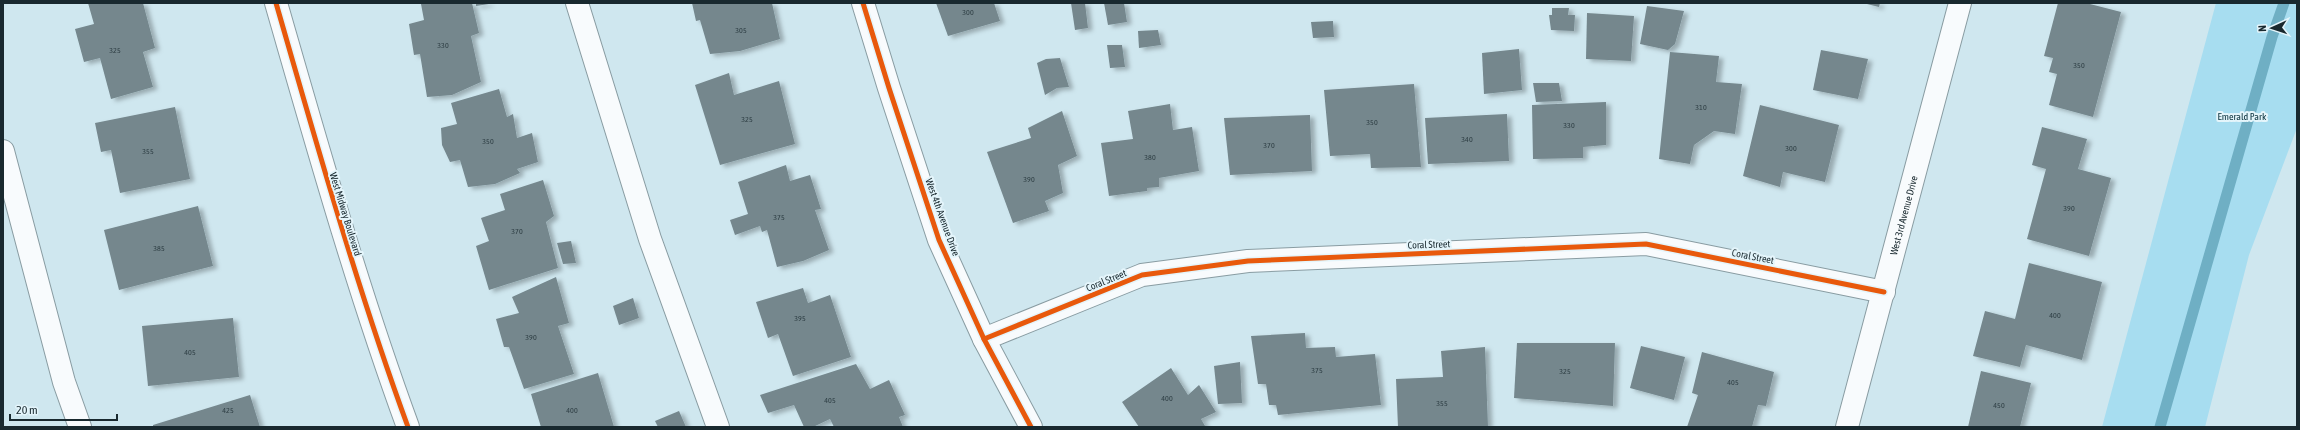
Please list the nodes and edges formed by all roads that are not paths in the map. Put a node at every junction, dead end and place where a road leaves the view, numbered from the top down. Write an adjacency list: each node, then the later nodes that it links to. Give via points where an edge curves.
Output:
1 (276, 3): 9 (street, West Midway Boulevard, via 334,205 381,353)
2 (577, 3): 10 (street, via 650,239)
3 (863, 3): 7 (street, West 4th Avenue Drive, via 940,240)
4 (1960, 3): 6 (street, West 3rd Avenue Drive)
5 (3, 151): 8 (street, via 64,382)
6 (1884, 292): 7 (street, Coral Street, via 1646,244 1248,261 1142,275); 12 (street, West 3rd Avenue Drive)
7 (984, 339): 11 (street, West 4th Avenue Drive)
8 (80, 427)
9 (408, 427)
10 (718, 427)
11 (1031, 427)
12 (1847, 427)

